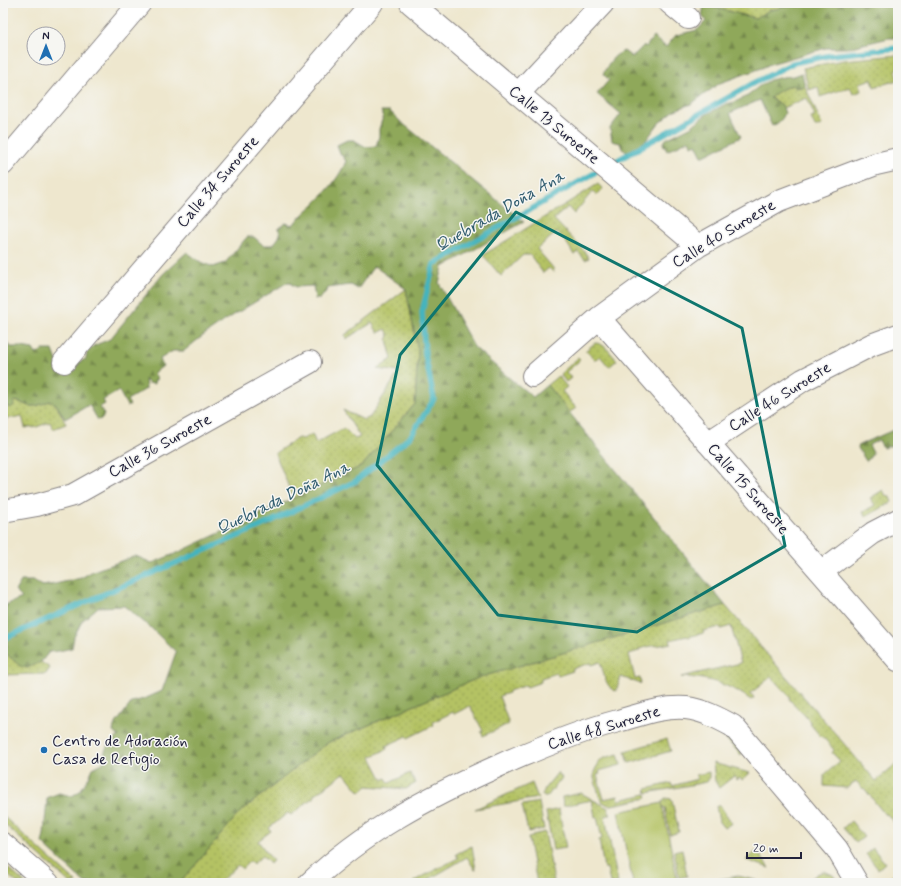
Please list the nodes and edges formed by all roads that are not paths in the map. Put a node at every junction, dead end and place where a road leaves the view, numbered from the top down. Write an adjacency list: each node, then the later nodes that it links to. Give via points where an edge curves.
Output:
1 (140, 3): 9 (street)
2 (372, 3): 13 (street, Calle 34 Suroeste)
3 (411, 3): 7 (street, Calle 13 Suroeste)
4 (603, 3): 7 (street)
5 (670, 3): 6 (street)
6 (688, 18)
7 (518, 94): 10 (street, Calle 13 Suroeste)
8 (898, 158): 10 (street, Calle 40 Suroeste, via 779,201)
9 (3, 164)
10 (698, 246): 11 (street, Calle 40 Suroeste)
11 (599, 318): 15 (street, Calle 40 Suroeste); 16 (street, Calle 15 Suroeste)
12 (898, 335): 16 (street, Calle 46 Suroeste, via 871,345 803,380)
13 (64, 362)
14 (310, 362): 17 (street, Calle 36 Suroeste, via 74,495)
15 (533, 376)
16 (708, 443): 19 (street, Calle 15 Suroeste)
17 (3, 511)
18 (898, 520): 19 (street, via 873,533)
19 (821, 572): 20 (street, Calle 15 Suroeste)
20 (898, 660)
21 (3, 844): 22 (street)
22 (48, 883)
23 (310, 883): 24 (street, Calle 48 Suroeste, via 382,826 453,786 526,753 591,729 662,709 686,708 710,714 733,726 837,848)
24 (857, 883)

